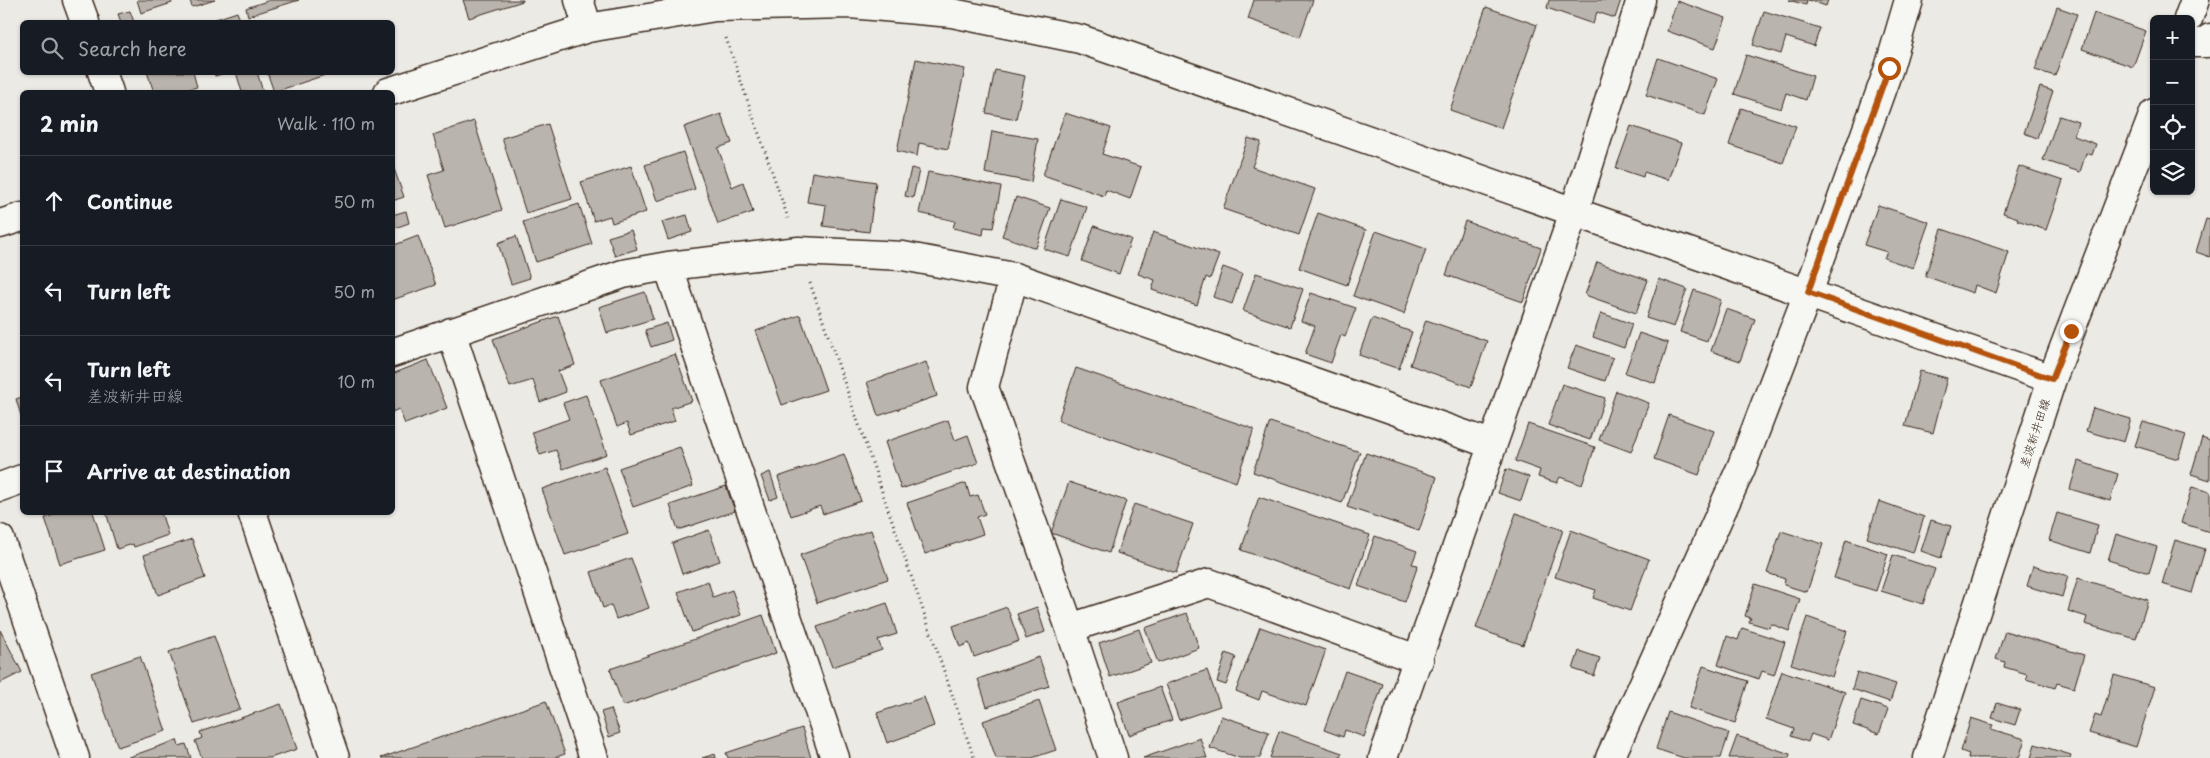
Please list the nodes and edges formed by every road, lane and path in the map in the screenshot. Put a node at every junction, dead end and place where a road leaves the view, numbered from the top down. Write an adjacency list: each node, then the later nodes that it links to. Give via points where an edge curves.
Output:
1 (77, 0): 9 (street)
2 (579, 0): 10 (street)
3 (1641, 0): 17 (street)
4 (1909, 0): 23 (street, via 1889,68)
5 (2195, 0): 8 (street)
6 (715, 7): 7 (street, via 850,4); 10 (street); 20 (path)
7 (953, 7): 17 (street, via 1080,38)
8 (2189, 15)
9 (84, 20)
10 (588, 28): 15 (street)
11 (2210, 38): 12 (street, via 2207,43)
12 (2195, 43)
13 (103, 75): 14 (street)
14 (108, 90)
15 (394, 90)
16 (2150, 123): 26 (street, 差波新井田線)
17 (1574, 212): 23 (street); 27 (street)
18 (20, 218): 19 (street)
19 (0, 224)
20 (799, 251): 21 (street); 22 (street, via 903,256); 38 (path)
21 (668, 266): 24 (street, via 623,274); 37 (street)
22 (1014, 278): 27 (street); 32 (street, via 984,387)
23 (1808, 292): 26 (street); 41 (street, via 1741,468)
24 (451, 332): 25 (street); 36 (street)
25 (395, 352)
26 (2052, 379): 42 (street, 差波新井田線)
27 (1491, 444): 33 (street)
28 (20, 480): 29 (street)
29 (0, 487)
30 (253, 515): 35 (street)
31 (0, 539): 34 (street)
32 (1070, 628): 33 (street, via 1210,583); 39 (street)
33 (1418, 660): 40 (street)
34 (75, 758)
35 (335, 758)
36 (594, 758)
37 (835, 758)
38 (974, 758)
39 (1113, 758)
40 (1383, 758)
41 (1610, 758)
42 (1928, 758)

